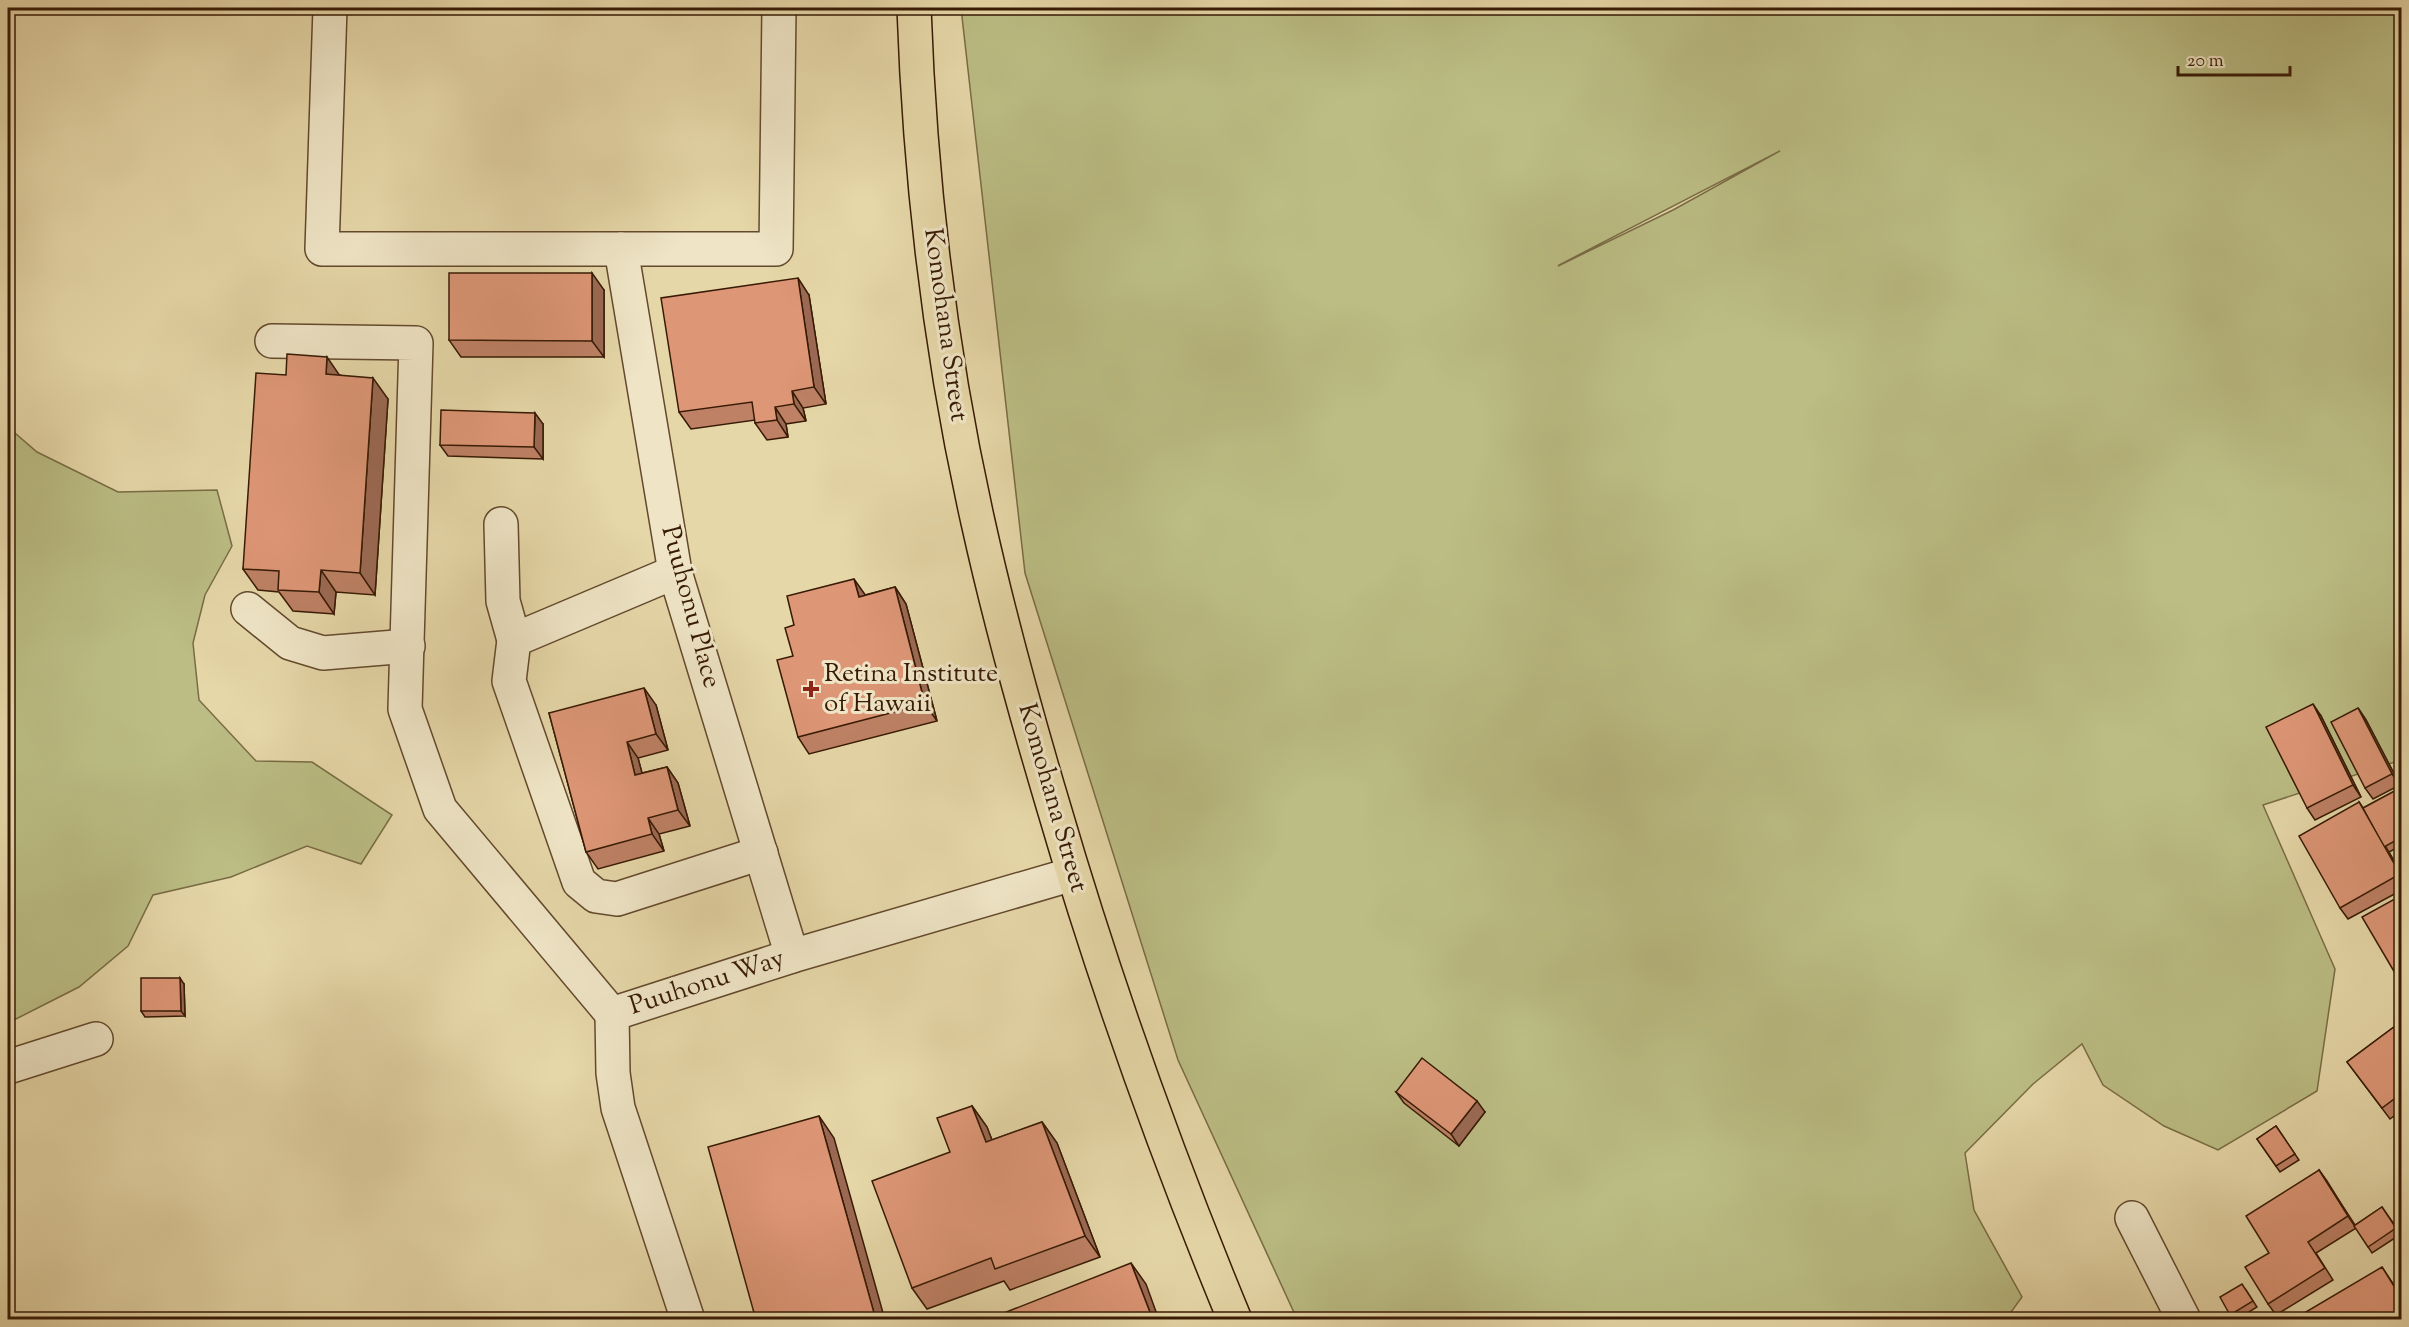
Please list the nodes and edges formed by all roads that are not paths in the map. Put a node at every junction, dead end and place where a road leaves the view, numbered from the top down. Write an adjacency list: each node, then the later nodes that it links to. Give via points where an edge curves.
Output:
1 (330, 8): 4 (street, via 321,249)
2 (779, 8): 4 (street, via 776,249)
3 (914, 8): 12 (main road, Komohana Street, via 924,172 952,389 977,521 1031,733)
4 (621, 249): 7 (street, Puuhonu Place)
5 (272, 341): 10 (street, via 416,343)
6 (501, 524): 9 (street, via 503,601)
7 (675, 572): 9 (street); 11 (street, Puuhonu Place)
8 (248, 609): 10 (street, via 290,643 323,653)
9 (514, 640): 11 (street, via 509,681 579,882 596,896 617,899)
10 (408, 646): 14 (street, via 405,709 440,809)
11 (761, 853): 13 (street, Puuhonu Place)
12 (1073, 874): 13 (street, Puuhonu Way); 19 (main road, Komohana Street, via 1143,1085)
13 (792, 956): 14 (street, Puuhonu Way)
14 (612, 1014): 18 (street, Puuhonu Way, via 618,1108)
15 (96, 1039): 16 (street)
16 (8, 1067)
17 (2132, 1218): 20 (street)
18 (688, 1320)
19 (1235, 1320)
20 (2184, 1320)

